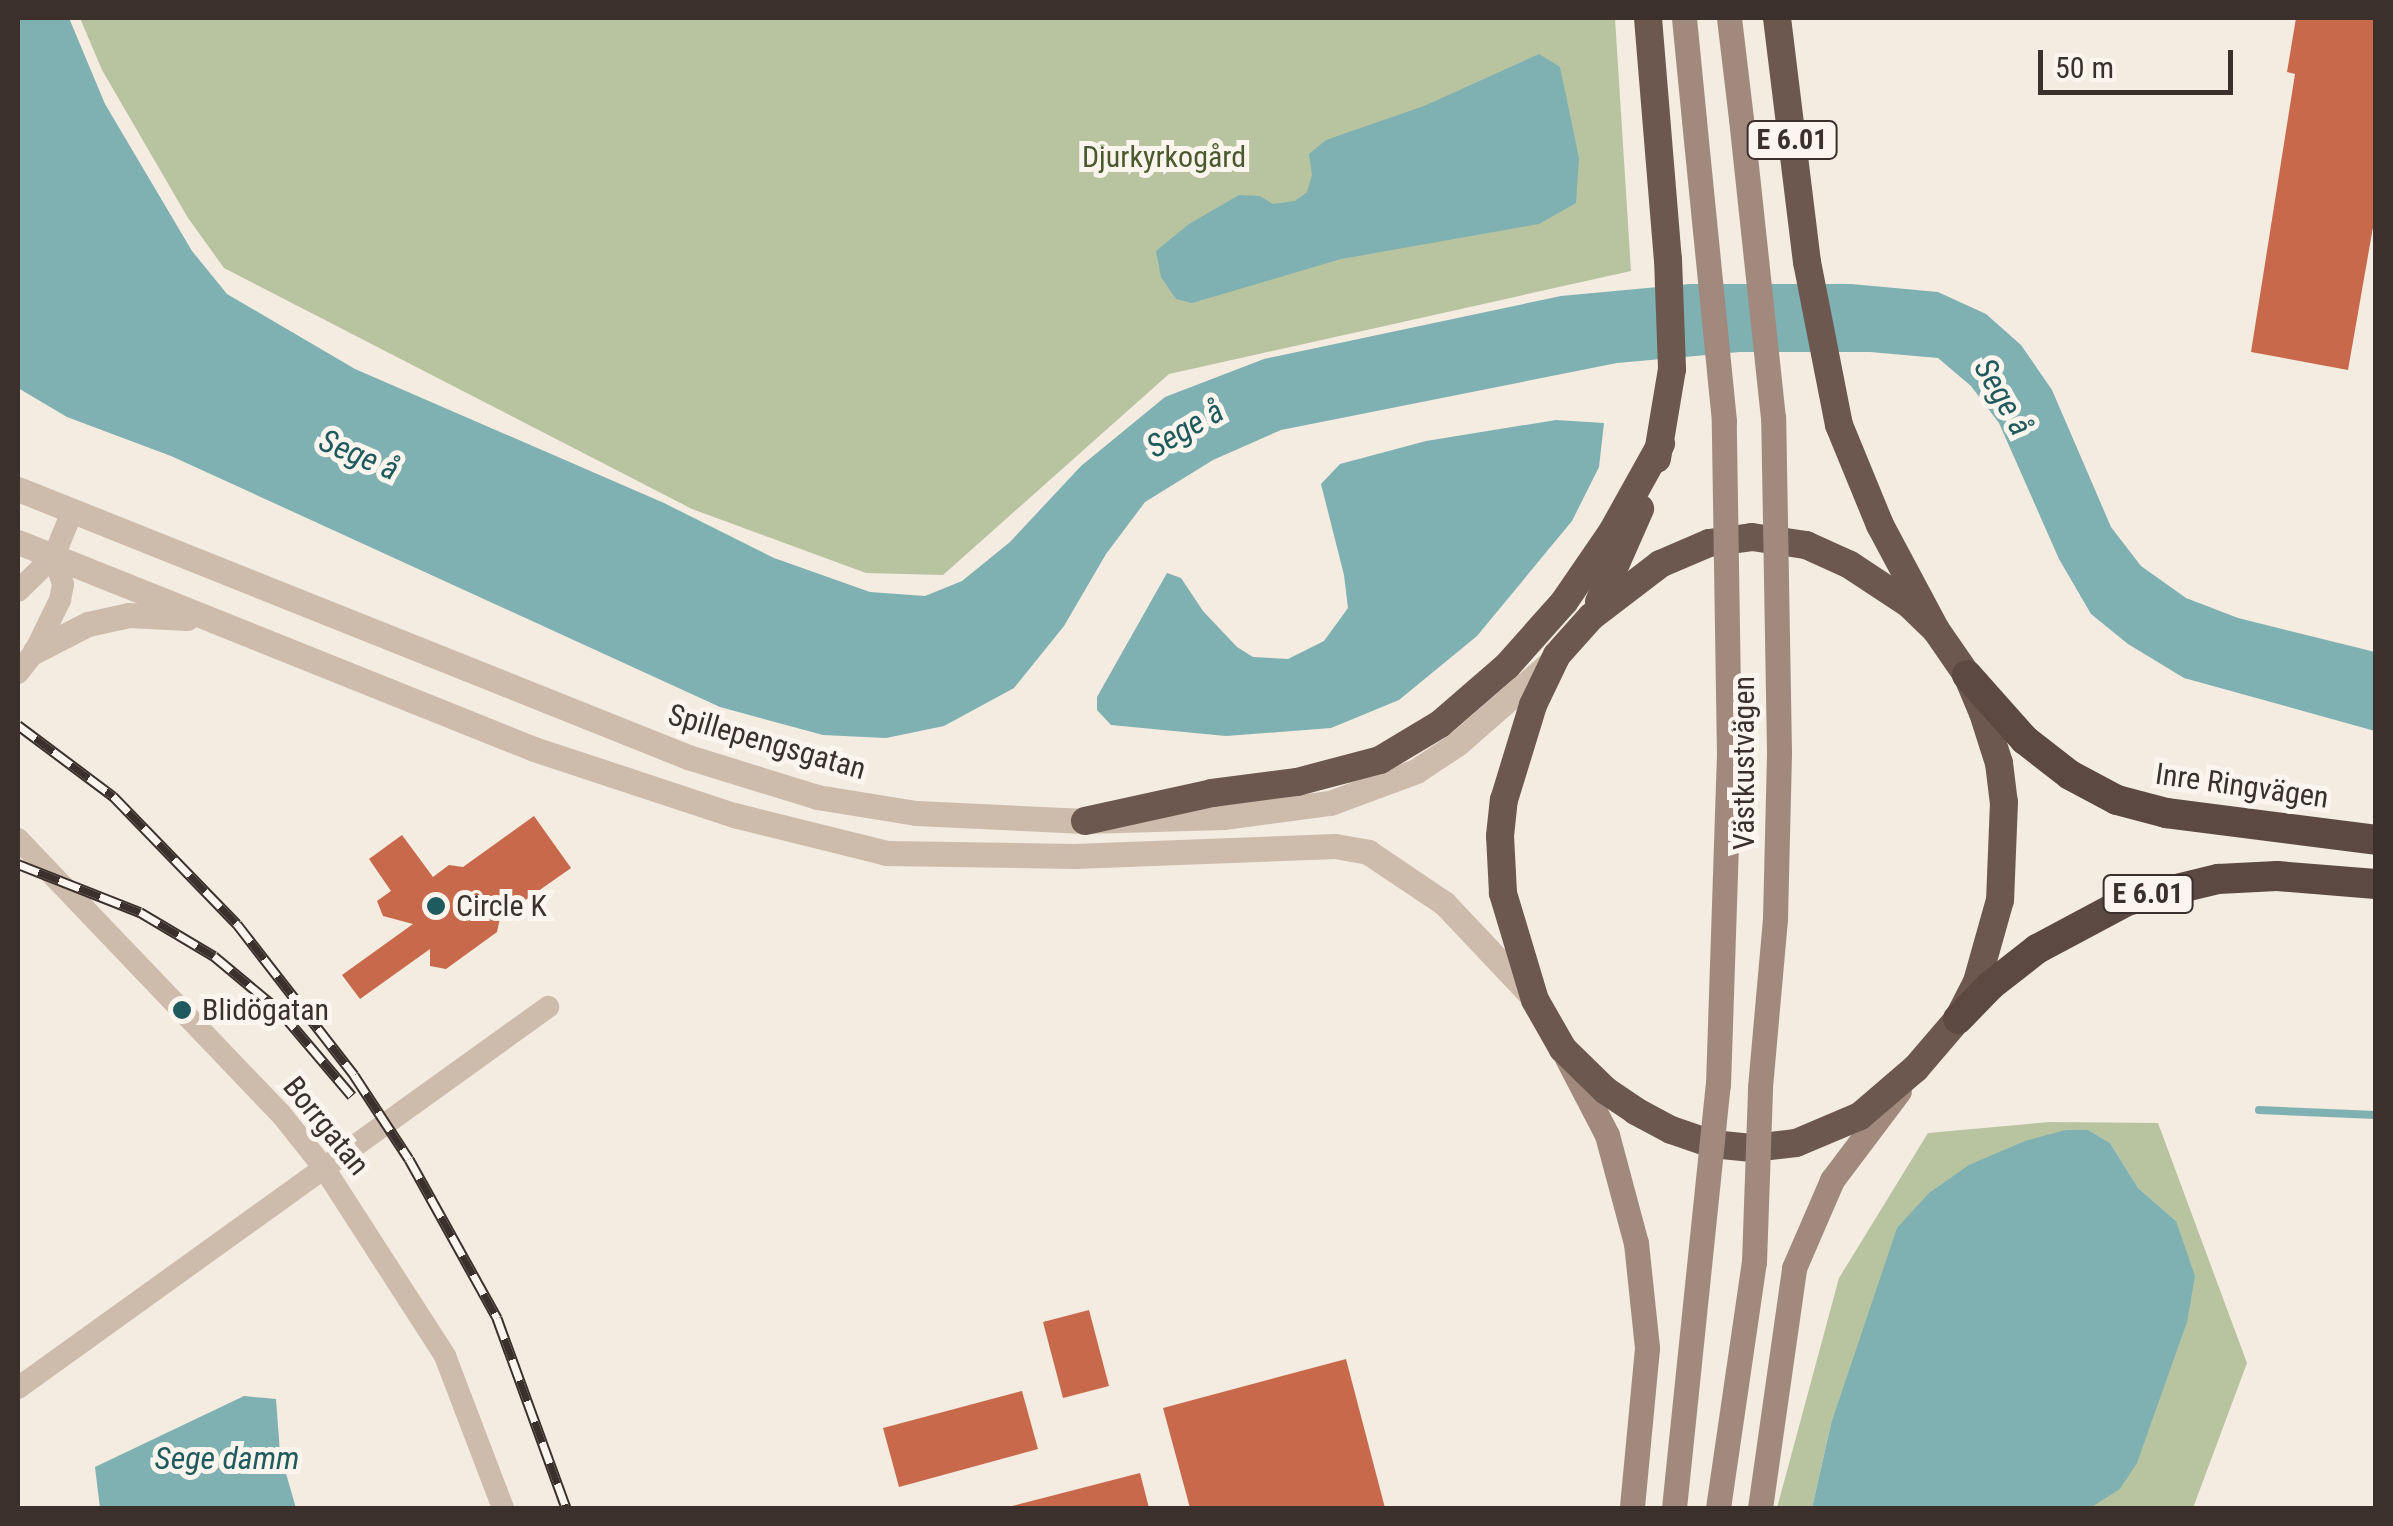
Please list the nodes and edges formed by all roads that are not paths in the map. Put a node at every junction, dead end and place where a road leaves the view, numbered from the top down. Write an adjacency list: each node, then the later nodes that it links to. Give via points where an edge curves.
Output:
1 (1648, 18): 5 (highway, via 1672,369)
2 (1684, 18): 31 (main road, Västkustvägen, bridge, via 1724,420 1729,756 1718,1085)
3 (1728, 18): 32 (main road, Västkustvägen, bridge, via 1773,418 1779,751 1776,918 1760,1087 1754,1262)
4 (1776, 18): 13 (highway, E 6.01, via 1825,368 1859,477)
5 (1661, 444): 11 (highway, via 1634,528); 18 (highway, via 1564,602 1508,666 1440,724 1380,760)
6 (18, 490): 7 (street, Spillepengsgatan)
7 (72, 512): 9 (street); 18 (street, Spillepengsgatan, via 520,693 799,791 916,813)
8 (18, 542): 9 (street)
9 (54, 556): 10 (street); 12 (street); 14 (street, via 60,600)
10 (18, 591)
11 (1590, 616): 13 (highway, via 1660,564 1709,543 1752,537 1806,546 1850,565); 15 (highway)
12 (210, 619): 14 (street, via 129,616 88,624); 22 (street, via 574,764 734,815 886,853 1074,856 1334,846 1368,852 1444,903)
13 (1936, 630): 17 (highway)
14 (34, 651): 16 (street)
15 (1558, 655): 18 (street, Spillepengsgatan, via 1457,744 1375,788 1330,803 1223,817); 22 (highway, via 1517,754 1500,836 1502,893)
16 (18, 673)
17 (1967, 674): 20 (highway, Inre Ringvägen, via 2025,740 2070,776 2117,800 2166,813); 24 (highway, via 1999,763 2005,850 1992,939)
18 (1086, 821)
19 (18, 840): 27 (street, Borrgatan, via 281,1114)
20 (2376, 840)
21 (2376, 884): 24 (highway, E 6.01, via 2218,879 2143,896 2037,949)
22 (1535, 1000): 25 (highway)
23 (548, 1007): 27 (street)
24 (1958, 1019): 26 (highway)
25 (1563, 1050): 26 (highway, via 1605,1090 1671,1130 1752,1148 1832,1130 1884,1100); 30 (main road, via 1607,1135 1636,1242 1647,1348)
26 (1916, 1068): 33 (main road, via 1832,1180 1794,1268)
27 (324, 1168): 28 (street); 29 (street, Borrgatan, via 445,1356)
28 (18, 1388)
29 (503, 1508)
30 (1632, 1508)
31 (1674, 1508)
32 (1718, 1508)
33 (1760, 1508)

